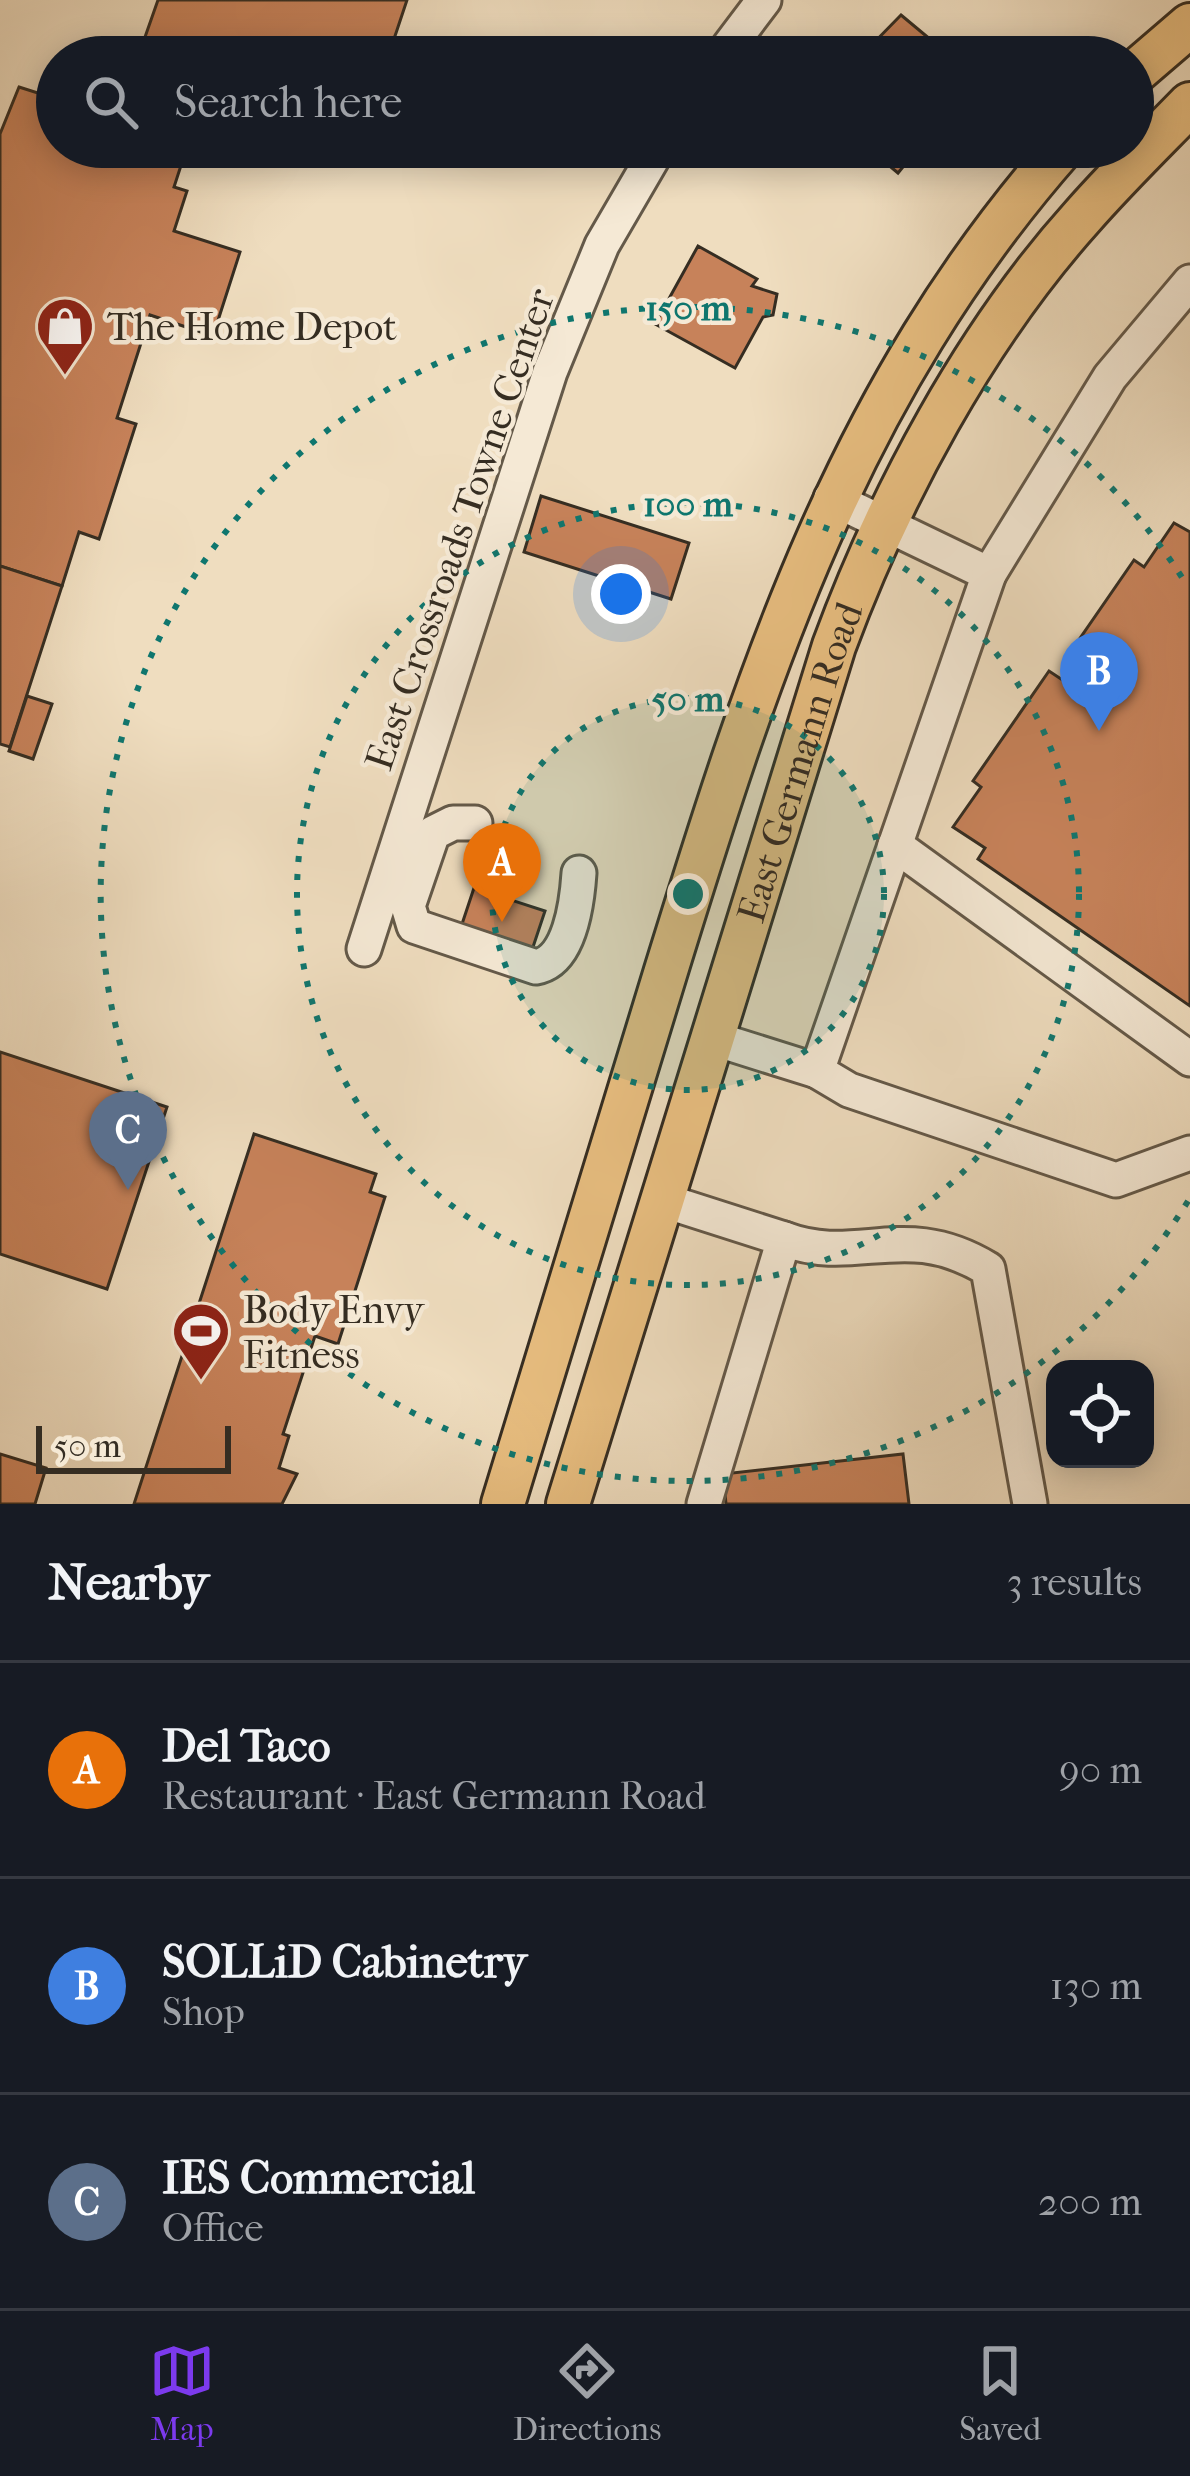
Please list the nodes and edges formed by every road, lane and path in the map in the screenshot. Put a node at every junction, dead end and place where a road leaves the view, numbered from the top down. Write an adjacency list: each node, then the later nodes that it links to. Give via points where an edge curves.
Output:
1 (764, 0): 3 (lane)
2 (1190, 25): 4 (main road)
3 (737, 36)
4 (1154, 56)
5 (1190, 104): 6 (main road, East Germann Road)
6 (1154, 142)
7 (647, 168): 17 (lane, East Crossroads Towne Center, via 602,245 550,372)
8 (1046, 168): 11 (main road, East Germann Road, via 904,363)
9 (1129, 168): 12 (main road, East Germann Road, via 1011,309)
10 (1190, 282): 13 (lane, via 1110,377)
11 (832, 498): 12 (lane); 24 (main road, East Germann Road, via 737,738)
12 (884, 522): 13 (lane); 18 (main road, East Germann Road, via 834,646)
13 (989, 574): 15 (lane)
14 (476, 823): 16 (lane, via 433,833 408,906 414,926 547,965 577,901)
15 (896, 844): 19 (lane); 20 (lane)
16 (579, 873)
17 (364, 949)
18 (712, 1038): 20 (lane); 22 (main road, East Germann Road)
19 (1190, 1060)
20 (818, 1071): 21 (lane, via 849,1090 1116,1180)
21 (1190, 1153)
22 (662, 1200): 23 (lane); 25 (main road, East Germann Road)
23 (784, 1239): 26 (lane); 27 (lane, via 809,1248 923,1242 988,1269)
24 (503, 1504)
25 (568, 1504)
26 (704, 1504)
27 (1030, 1504)

